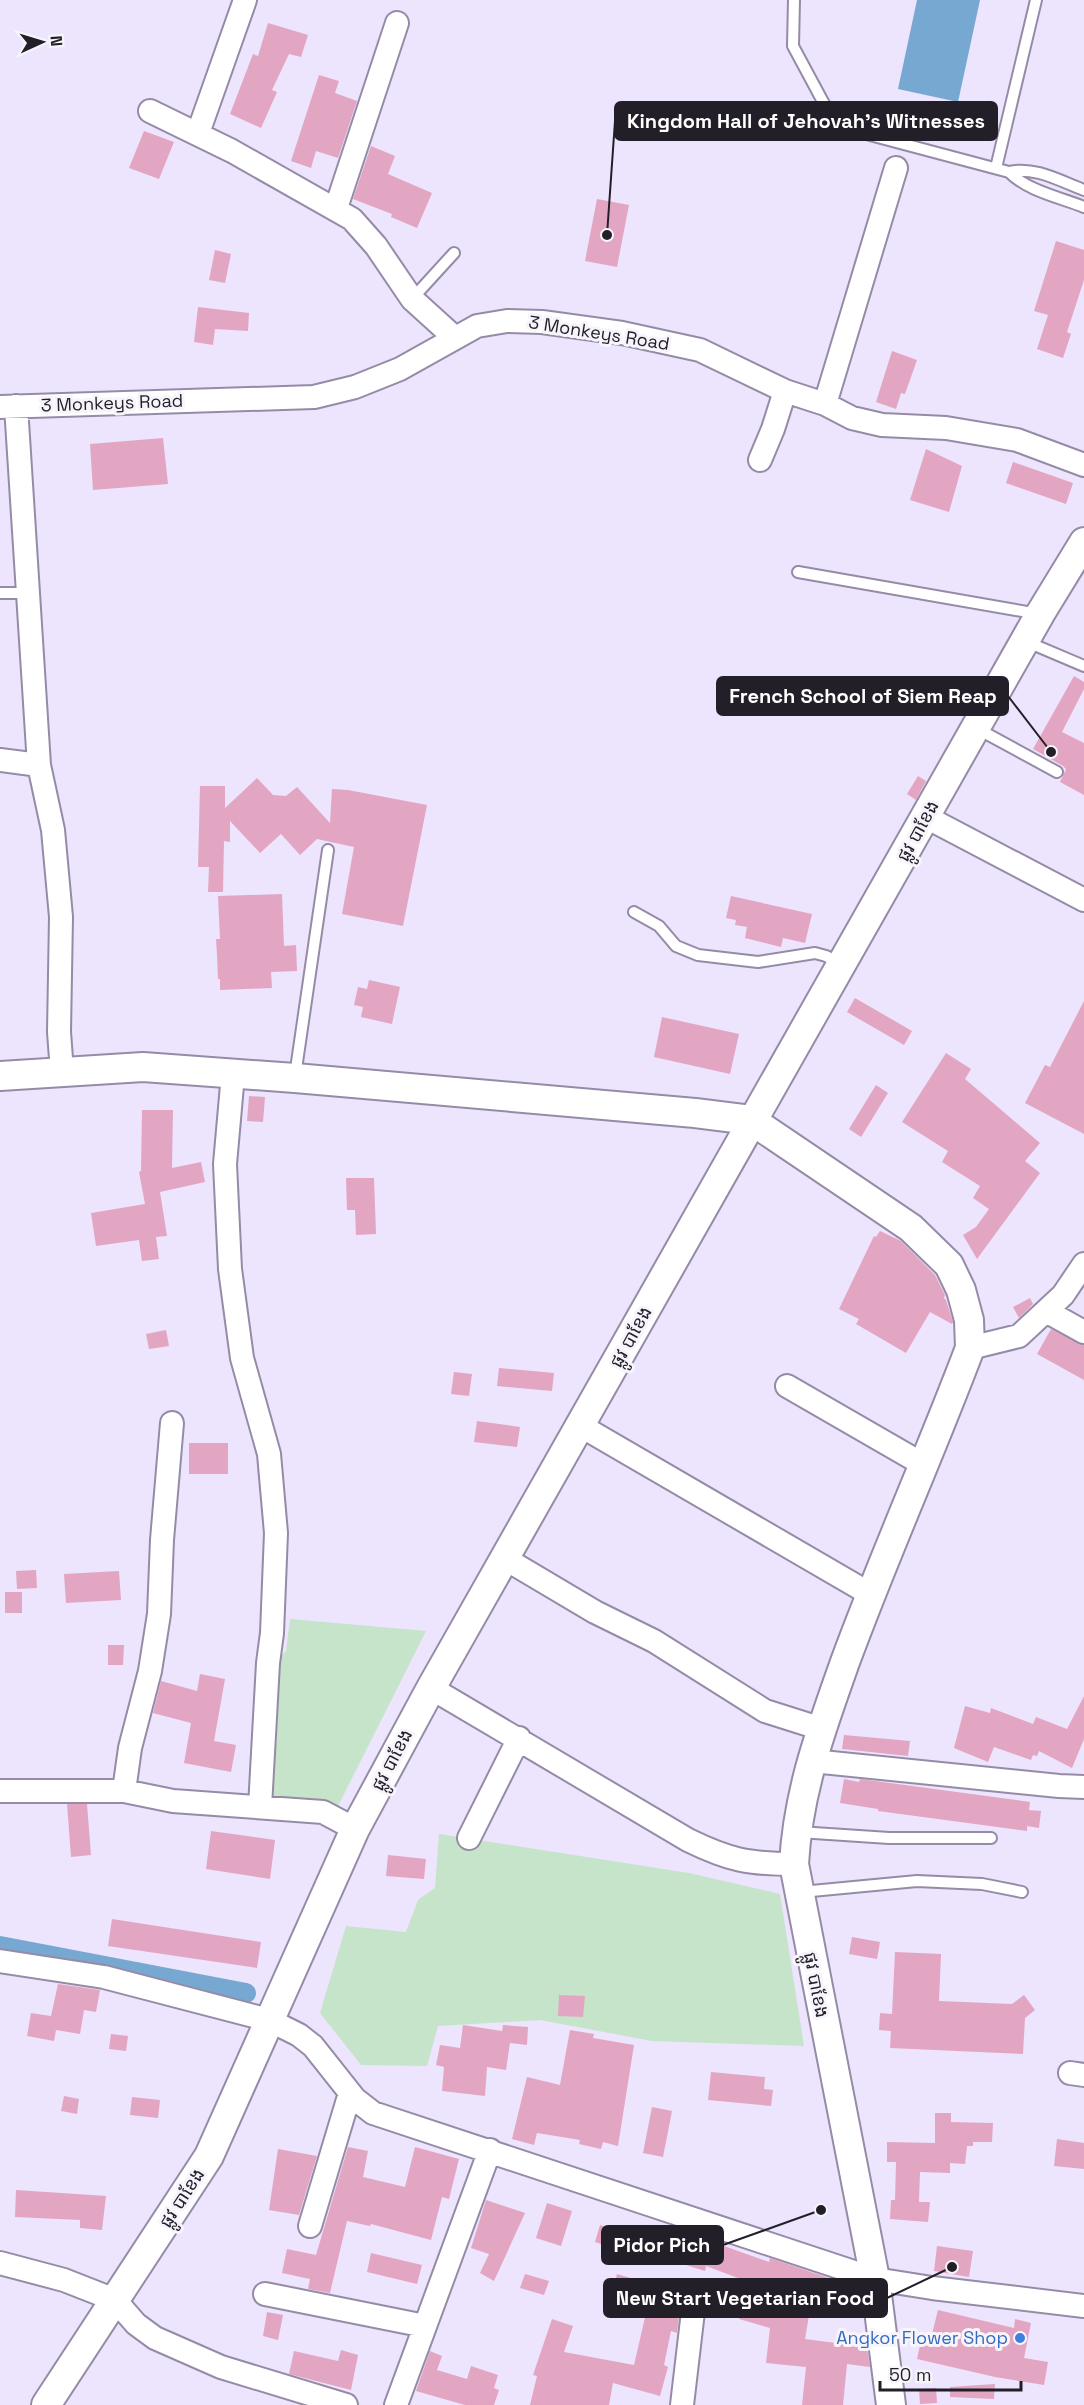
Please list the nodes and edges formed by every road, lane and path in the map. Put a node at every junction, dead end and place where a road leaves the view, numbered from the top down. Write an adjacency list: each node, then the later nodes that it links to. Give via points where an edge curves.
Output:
1 (245, 0): 6 (street)
2 (794, 0): 8 (lane, via 794,46 836,126)
3 (1036, 0): 8 (lane)
4 (397, 23): 12 (street)
5 (150, 111): 6 (street)
6 (198, 133): 12 (street)
7 (896, 168): 17 (street)
8 (996, 168): 9 (lane)
9 (1009, 172): 10 (lane, via 1034,171); 11 (lane, via 1018,181)
10 (1084, 190)
11 (1084, 207)
12 (336, 208): 14 (street, via 371,239)
13 (454, 253): 14 (lane)
14 (412, 299): 15 (street)
15 (455, 338): 16 (street, 3 Monkeys Road, via 484,324 519,320 622,333 700,350); 18 (street, 3 Monkeys Road, via 400,369 355,387 314,397)
16 (785, 391): 17 (street, 3 Monkeys Road); 19 (street)
17 (825, 404): 20 (street, 3 Monkeys Road, via 852,418 882,426 946,428 1017,440)
18 (8, 407): 24 (street)
19 (760, 460)
20 (1084, 465)
21 (1084, 542): 25 (street, ផ្លូវ បាខែង)
22 (798, 572): 25 (lane)
23 (0, 593): 24 (lane)
24 (26, 593): 30 (street)
25 (1040, 614): 26 (street, ផ្លូវ បាខែង)
26 (1024, 641): 27 (lane); 28 (street, ផ្លូវ បាខែង)
27 (1084, 666)
28 (976, 728): 31 (lane); 32 (street, ផ្លូវ បាខែង)
29 (0, 760): 30 (street)
30 (39, 765): 37 (street, via 53,830 60,906)
31 (1057, 772)
32 (926, 817): 34 (street); 36 (street, ផ្លូវ បាខែង)
33 (328, 850): 40 (lane)
34 (1084, 900)
35 (634, 912): 36 (lane, via 659,926 676,946 698,955 758,962 815,953)
36 (843, 965): 41 (street, ផ្លូវ បាខែង)
37 (62, 1072): 38 (street, via 143,1067); 39 (street)
38 (233, 1074): 40 (street); 59 (street, via 225,1164 230,1269 242,1358 269,1454 276,1533)
39 (0, 1076)
40 (295, 1078): 41 (street)
41 (751, 1120): 45 (street, ផ្លូវ បាខែង, via 911,1227 949,1265 962,1290); 48 (street, ផ្លូវ បាខែង)
42 (1084, 1264): 43 (street, via 1063,1295)
43 (1046, 1311): 44 (street); 45 (street, via 1018,1336)
44 (1084, 1332)
45 (970, 1348): 49 (street, ផ្លូវ បាខែង)
46 (787, 1386): 49 (street)
47 (172, 1423): 58 (street, via 159,1614)
48 (581, 1426): 50 (street, ផ្លូវ បាខែង); 51 (street)
49 (924, 1465): 51 (street, ផ្លូវ បាខែង)
50 (504, 1558): 52 (street, ផ្លូវ បាខែង); 53 (street, via 595,1612 654,1641 765,1711)
51 (870, 1593): 53 (street, ផ្លូវ បាខែង)
52 (431, 1688): 54 (street); 60 (street, ផ្លូវ បាខែង)
53 (822, 1729): 55 (street, ផ្លូវ បាខែង)
54 (519, 1738): 62 (street); 64 (street, via 723,1857 758,1864)
55 (812, 1761): 56 (street); 61 (street, ផ្លូវ បាខែង)
56 (1084, 1787)
57 (0, 1791): 58 (street)
58 (124, 1791): 59 (street, via 173,1802)
59 (260, 1807): 60 (street, via 323,1812)
60 (355, 1829): 68 (street, ផ្លូវ បាខែង)
61 (795, 1832): 63 (lane, via 889,1838); 64 (street, ផ្លូវ បាខែង)
62 (469, 1838)
63 (991, 1838)
64 (794, 1864): 65 (street, ផ្លូវ បាខែង)
65 (798, 1892): 66 (lane, via 917,1881 982,1884); 73 (street, ផ្លូវ បាខែង)
66 (1022, 1892)
67 (0, 1961): 68 (street, via 104,1977)
68 (269, 2020): 69 (street, via 313,2046); 75 (street, ផ្លូវ បាខែង, via 209,2156)
69 (350, 2093): 70 (street, via 374,2113); 71 (street)
70 (490, 2150): 73 (street); 78 (street)
71 (310, 2226)
72 (0, 2262): 75 (street)
73 (874, 2279): 77 (street); 83 (street, ផ្លូវ បាខែង)
74 (265, 2294): 78 (street)
75 (115, 2300): 79 (street, ផ្លូវ បាខែង); 80 (street, via 155,2338 221,2367)
76 (694, 2302): 82 (street)
77 (1084, 2306)
78 (425, 2326): 81 (street)
79 (46, 2405)
80 (346, 2405)
81 (394, 2405)
82 (682, 2405)
83 (891, 2405)

